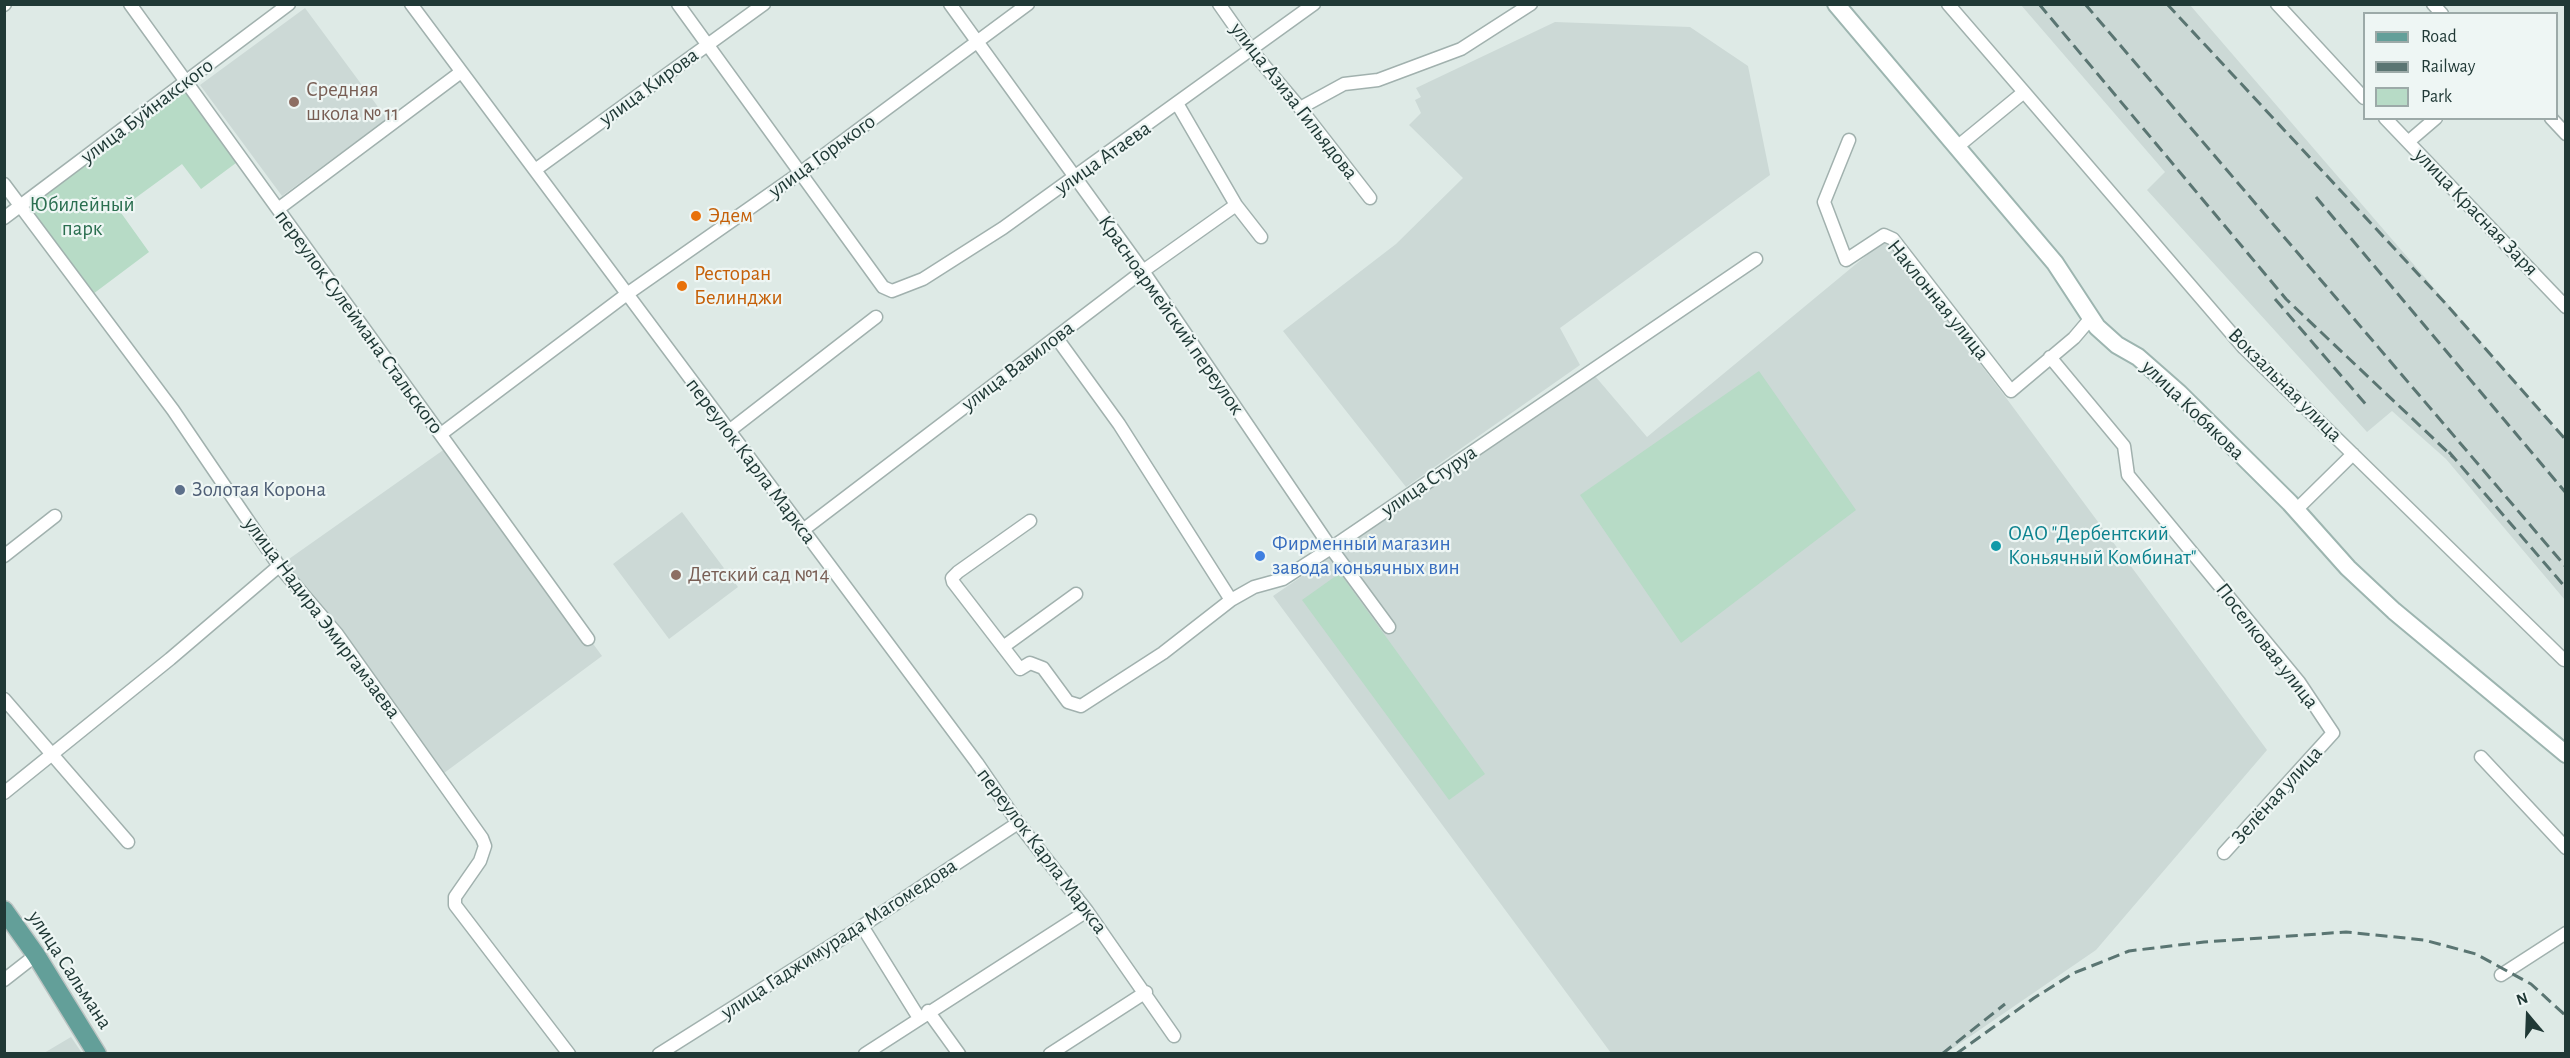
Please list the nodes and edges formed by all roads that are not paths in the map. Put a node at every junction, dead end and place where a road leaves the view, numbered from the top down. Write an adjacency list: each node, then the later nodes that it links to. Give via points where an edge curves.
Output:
1 (130, 4): 18 (street, переулок Сулеймана Стальского)
2 (289, 4): 18 (street, улица Буйнакского)
3 (411, 4): 17 (street, переулок Карла Маркса)
4 (678, 4): 15 (street)
5 (764, 4): 15 (street, улица Кирова)
6 (950, 4): 14 (street, Красноармейский переулок)
7 (1028, 4): 14 (street, улица Горького)
8 (1219, 4): 16 (street, улица Азиза Гильядова)
9 (1314, 4): 16 (street, улица Атаева)
10 (1532, 4): 22 (street, via 1461,49 1378,80 1344,84)
11 (1836, 4): 29 (street, улица Кобякова)
12 (1948, 4): 19 (street, Вокзальная улица)
13 (2277, 4): 20 (street)
14 (978, 40): 31 (street, улица Горького); 32 (street, Красноармейский переулок)
15 (708, 45): 30 (street, улица Кирова); 31 (street)
16 (1252, 51): 21 (street, улица Атаева); 22 (street, улица Азиза Гильядова)
17 (462, 72): 30 (street, переулок Карла Маркса); 37 (street)
18 (186, 82): 36 (street, улица Буйнакского); 37 (street, переулок Сулеймана Стальского)
19 (2024, 92): 29 (street); 50 (street, Вокзальная улица, via 2244,348)
20 (2363, 97)
21 (1178, 105): 32 (street, улица Атаева); 35 (street)
22 (1300, 108): 34 (street, улица Азиза Гильядова)
23 (2387, 120): 28 (street, улица Красная Заря)
24 (2434, 120): 28 (street)
25 (2553, 120): 26 (street)
26 (2565, 134)
27 (1849, 140): 47 (street, Наклонная улица, via 1824,202 1846,260 1884,235 1893,238 2011,391)
28 (2408, 142): 43 (street, улица Красная Заря)
29 (1957, 147): 45 (street, улица Кобякова, via 2055,262)
30 (535, 170): 42 (street, переулок Карла Маркса)
31 (800, 173): 32 (street, улица Атаева, via 883,287 892,291 923,279); 42 (street, улица Горького)
32 (1076, 178): 41 (street, Красноармейский переулок)
33 (4, 184): 36 (street, улица Надира Эмиргамзаева)
34 (1370, 198)
35 (1236, 205): 39 (street); 41 (street, улица Вавилова)
36 (21, 206): 38 (street, улица Буйнакского); 57 (street, улица Надира Эмиргамзаева, via 173,410)
37 (278, 209): 49 (street, переулок Сулеймана Стальского)
38 (4, 218)
39 (1261, 237)
40 (1755, 259): 55 (street, улица Стуруа)
41 (1143, 271): 46 (street, улица Вавилова); 55 (street, Красноармейский переулок)
42 (627, 294): 48 (street, переулок Карла Маркса); 49 (street, улица Горького)
43 (2565, 307)
44 (876, 317): 48 (street)
45 (2091, 318): 47 (street); 51 (street, улица Кобякова, via 2117,345 2138,357 2179,393)
46 (1056, 337): 54 (street, улица Вавилова); 59 (street, via 1119,424)
47 (2050, 357): 65 (street, Поселковая улица, via 2124,446 2128,475 2299,682 2333,733)
48 (729, 431): 54 (street, переулок Карла Маркса)
49 (441, 434): 61 (street, переулок Сулеймана Стальского)
50 (2353, 454): 51 (street); 63 (street, Вокзальная улица)
51 (2296, 510): 67 (street, улица Кобякова, via 2348,568 2394,611)
52 (54, 516): 56 (street)
53 (1030, 521): 62 (street, via 952,578)
54 (803, 530): 70 (street, переулок Карла Маркса)
55 (1331, 548): 59 (street, улица Стуруа, via 1283,579 1254,586); 60 (street, Красноармейский переулок)
56 (4, 556)
57 (279, 566): 66 (street); 85 (street, улица Надира Эмиргамзаева, via 338,634 482,838 486,846 480,861 454,897 454,906)
58 (1076, 594): 62 (street)
59 (1231, 600): 62 (street, улица Стуруа, via 1163,653 1081,706 1068,702 1042,668 1030,663 1020,669)
60 (1389, 627)
61 (588, 639)
62 (1003, 647)
63 (2564, 660)
64 (4, 699): 66 (street)
65 (2330, 736): 73 (street, Зелёная улица)
66 (53, 753): 69 (street); 71 (street)
67 (2565, 754)
68 (2481, 757): 72 (street)
69 (4, 793)
70 (1018, 823): 75 (street, переулок Карла Маркса); 76 (street, улица Гаджимурада Магомедова)
71 (128, 842)
72 (2565, 848)
73 (2224, 853)
74 (4, 910): 78 (main road, улица Сальмана)
75 (1088, 911): 81 (street, переулок Карла Маркса); 82 (street)
76 (862, 926): 82 (street); 86 (street, улица Гаджимурада Магомедова)
77 (2565, 933): 79 (street)
78 (36, 955): 80 (street); 84 (main road, улица Сальмана)
79 (2501, 975)
80 (4, 980)
81 (1146, 992): 83 (street, переулок Карла Маркса); 89 (street)
82 (924, 1015): 87 (street); 88 (street)
83 (1174, 1036)
84 (97, 1053)
85 (569, 1053)
86 (659, 1053)
87 (865, 1053)
88 (959, 1053)
89 (1050, 1053)

